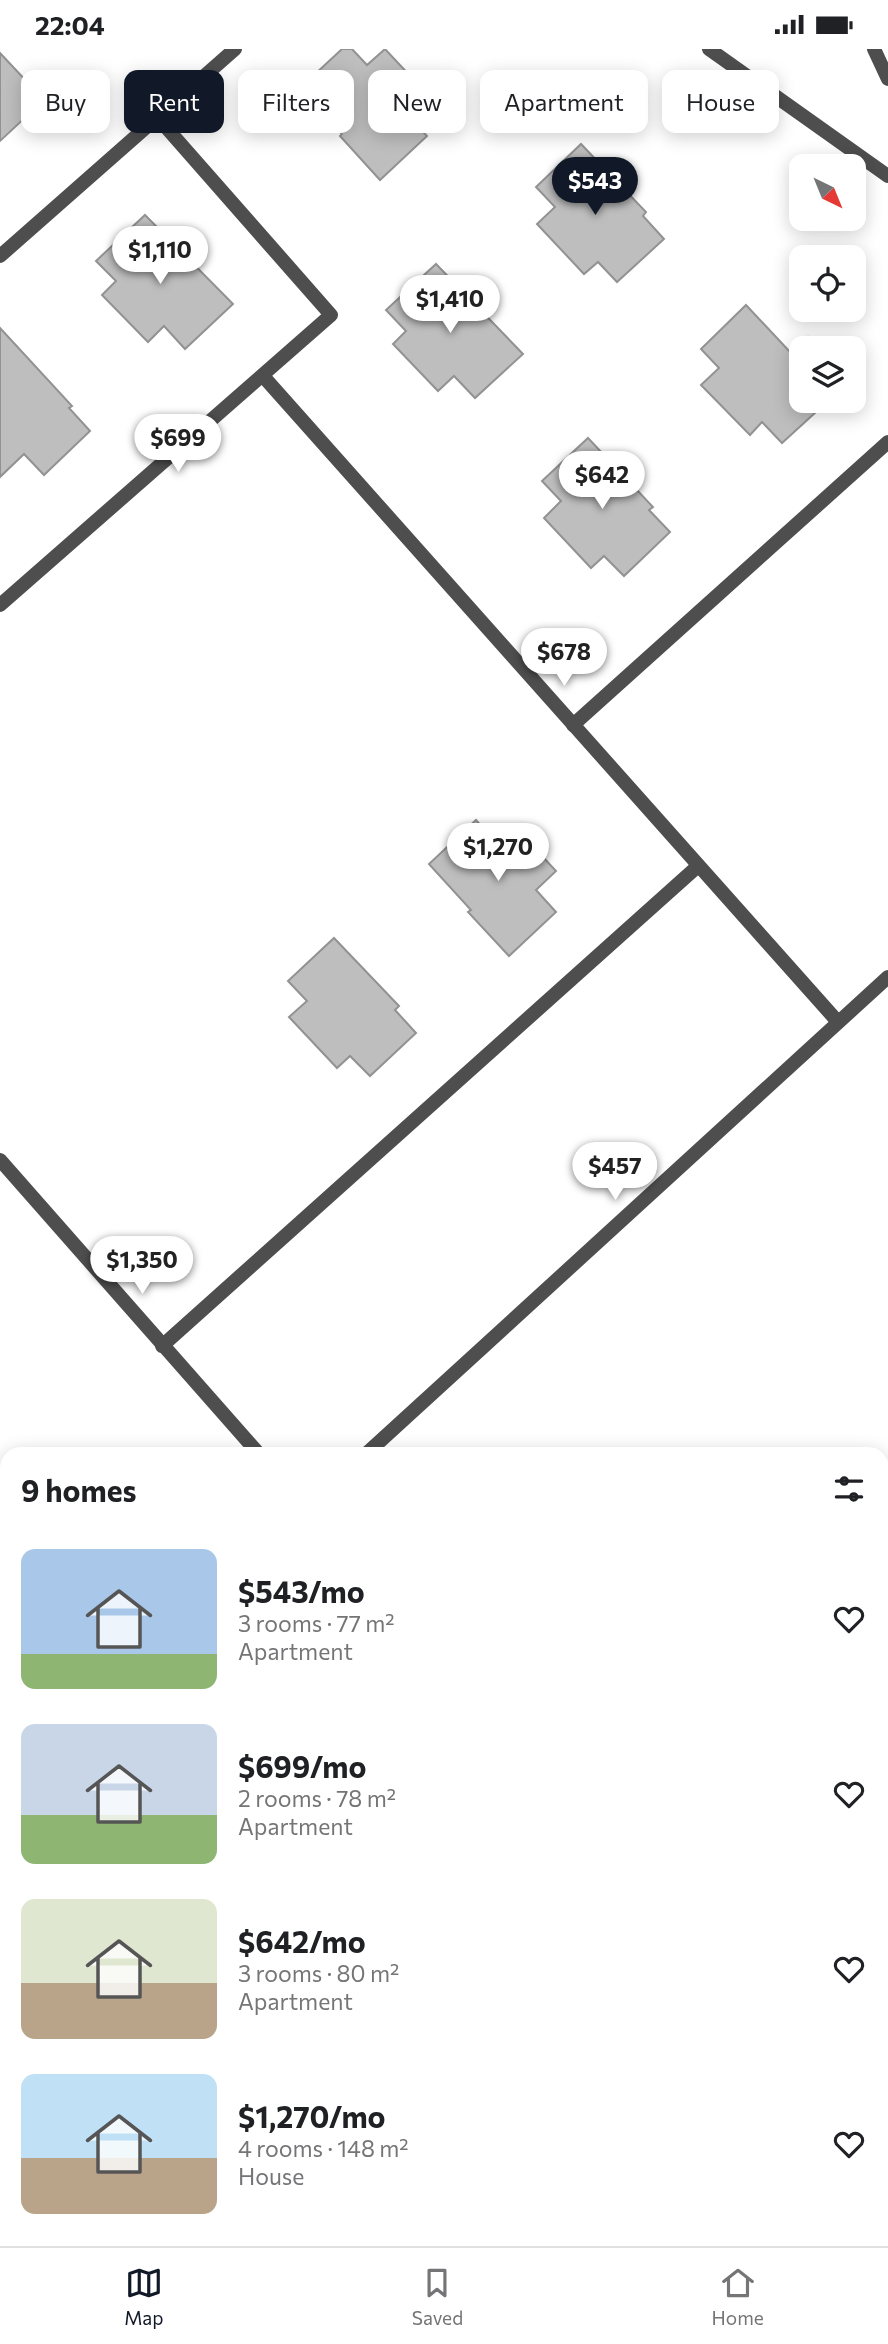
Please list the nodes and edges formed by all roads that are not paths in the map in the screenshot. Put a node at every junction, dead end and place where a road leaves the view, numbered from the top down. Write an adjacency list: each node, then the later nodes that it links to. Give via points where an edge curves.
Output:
1 (235, 49): 4 (street)
2 (709, 49): 8 (street)
3 (874, 49): 5 (street)
4 (211, 70)
5 (888, 79)
6 (139, 133): 9 (street)
7 (171, 133): 10 (street, via 331,315)
8 (888, 176)
9 (0, 256)
10 (263, 376): 12 (street); 13 (street)
11 (888, 442): 13 (street)
12 (0, 605)
13 (573, 725): 14 (street)
14 (698, 866): 16 (street); 18 (street)
15 (888, 977): 16 (street)
16 (838, 1022): 20 (street)
17 (0, 1160): 18 (street)
18 (162, 1346): 19 (street)
19 (253, 1447)
20 (374, 1447)
21 (0, 1965): 22 (street)
22 (0, 1977)

